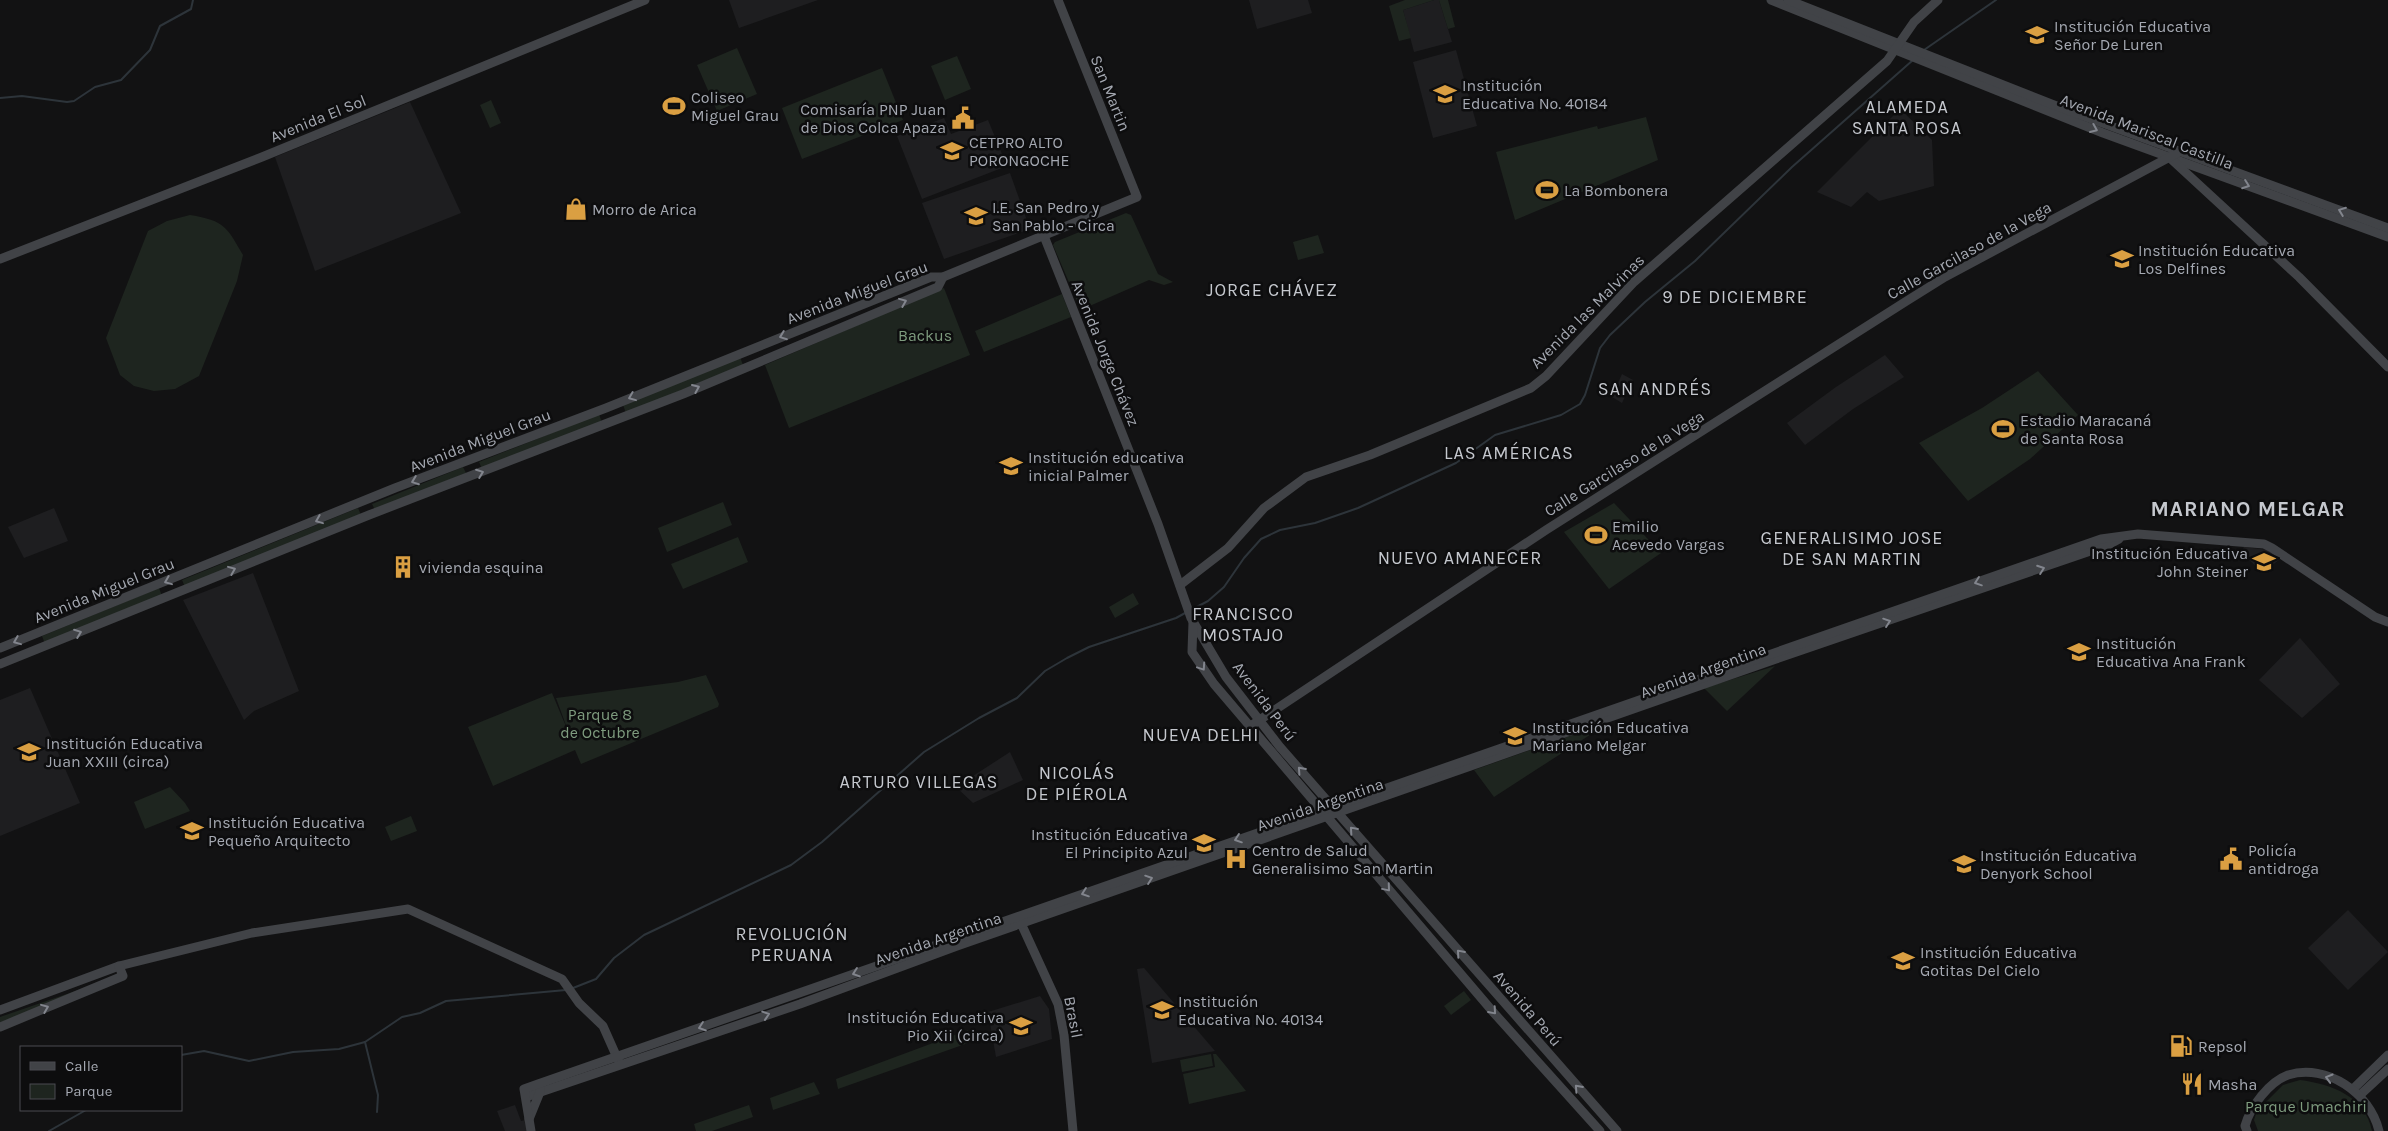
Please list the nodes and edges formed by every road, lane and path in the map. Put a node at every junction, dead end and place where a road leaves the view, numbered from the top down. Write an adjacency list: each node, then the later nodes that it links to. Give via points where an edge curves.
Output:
1 (645, 0): 13 (street, Avenida El Sol, via 262,157)
2 (1058, 0): 11 (street, San Martin, via 1137,197)
3 (1771, 0): 6 (street)
4 (1788, 0): 6 (street)
5 (1938, 0): 6 (street, Avenida las Malvinas, via 1914,22)
6 (1903, 48): 7 (street, Avenida Mariscal Castilla); 16 (street, Avenida las Malvinas, via 1634,282 1546,376 1530,388 1370,455 1306,477 1264,508 1228,548)
7 (1921, 56): 8 (street, Avenida Mariscal Castilla); 9 (street, Avenida Mariscal Castilla, one-way to 9)
8 (2181, 151): 9 (street, Calle Garcilaso de la Vega); 10 (street, Avenida Mariscal Castilla, one-way to 8)
9 (2169, 157): 12 (street, Avenida Mariscal Castilla, one-way to 12); 15 (street, via 2299,277); 21 (street, Calle Garcilaso de la Vega, via 1945,277 1546,530)
10 (2388, 228)
11 (1044, 236): 14 (street); 16 (street, Avenida Jorge Chávez)
12 (2388, 237)
13 (0, 259)
14 (943, 276): 19 (street, Avenida Miguel Grau, one-way to 19, via 931,277 606,408 395,488); 20 (street, Avenida Miguel Grau, one-way to 14, via 683,394 938,287)
15 (2388, 367)
16 (1180, 585): 17 (street, Avenida Jorge Chávez)
17 (1192, 620): 21 (street, Avenida Perú, via 1226,677); 22 (street, Avenida Perú, one-way to 22, via 1192,652)
18 (2388, 622): 23 (street, Avenida Argentina, via 2375,617 2264,544 2138,534 2102,539)
19 (0, 648)
20 (0, 664)
21 (1259, 720): 22 (street, Calle Garcilaso de la Vega); 23 (street, Avenida Perú, one-way to 21)
22 (1249, 727): 24 (street, Avenida Perú)
23 (1336, 810): 24 (street, Avenida Argentina); 35 (street, Avenida Perú, one-way to 23)
24 (1325, 814): 25 (street, Avenida Argentina); 39 (street, Avenida Perú, one-way to 39, via 1476,992)
25 (1019, 921): 30 (street, Avenida Argentina); 38 (street, Brasil, via 1058,1004)
26 (119, 966): 27 (street); 28 (street, one-way to 26, via 122,976); 30 (street, via 252,933 408,909 562,980 603,1026)
27 (0, 1010)
28 (0, 1027)
29 (2388, 1055): 33 (street)
30 (618, 1061): 32 (street, Avenida Argentina)
31 (2388, 1069): 33 (street)
32 (539, 1088): 34 (street); 34 (street, Avenida Argentina, via 525,1093)
33 (2357, 1092): 36 (street, one-way to 36, via 2338,1080 2320,1075 2289,1075 2280,1079 2254,1104); 41 (street, via 2370,1109)
34 (529, 1119): 37 (street)
35 (1614, 1128): 40 (street)
36 (2246, 1128)
37 (531, 1131)
38 (1073, 1131)
39 (1600, 1131)
40 (1604, 1131)
41 (2379, 1131)

